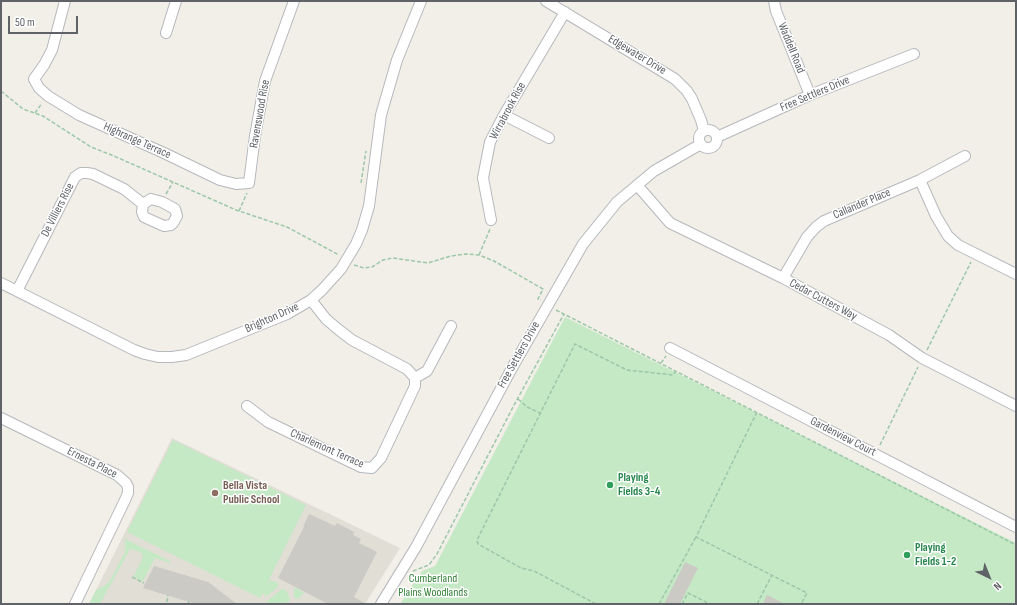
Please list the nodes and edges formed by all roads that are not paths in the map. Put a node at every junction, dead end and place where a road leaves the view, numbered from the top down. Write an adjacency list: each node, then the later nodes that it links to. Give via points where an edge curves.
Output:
1 (65, 1): 18 (street, Highrange Terrace, via 52,50 34,79 39,88 79,115 220,180 236,184)
2 (176, 1): 8 (street)
3 (294, 1): 18 (street, Ravenswood Rise, via 265,81)
4 (421, 1): 26 (street, Brighton Drive, via 397,60 381,115 369,206 362,230 341,269)
5 (546, 1): 7 (street, Edgewater Drive)
6 (774, 1): 10 (street, Waddell Road)
7 (565, 12): 11 (street, Wirrabrook Rise); 12 (street, Edgewater Drive, via 675,79 692,99)
8 (166, 33)
9 (914, 54): 10 (street, Free Settlers Drive)
10 (810, 95): 13 (street, Free Settlers Drive)
11 (504, 115): 14 (street); 21 (street, Wirrabrook Rise, via 490,142 483,178)
12 (704, 131): 13 (street, via 714,132); 15 (street, via 699,137)
13 (717, 137): 15 (street, via 713,147 707,148)
14 (549, 138)
15 (701, 144): 19 (street, Free Settlers Drive, via 654,171)
16 (965, 156): 17 (street, Callander Place)
17 (920, 180): 22 (street, via 948,236 958,245); 23 (street, Callander Place, via 824,221 806,237)
18 (249, 183)
19 (637, 185): 23 (street, Cedar Cutters Way, via 670,223); 35 (street, Free Settlers Drive, via 617,202 583,244 512,368 416,547)
20 (143, 204): 25 (street, De Villiers Rise, via 124,189 93,174 81,173 75,177)
21 (491, 220)
22 (1016, 274)
23 (783, 278): 31 (street, Cedar Cutters Way, via 889,335 922,358)
24 (1, 283): 25 (street, Brighton Drive)
25 (16, 291): 26 (street, Brighton Drive, via 134,350 172,358 186,355 287,314)
26 (311, 300): 29 (street, via 326,319 352,340 407,369)
27 (451, 326): 29 (street, via 427,371)
28 (670, 348): 33 (street, Gardenview Court)
29 (415, 378): 30 (street, Charlemont Terrace, via 415,386 381,458 372,468 361,467 268,422)
30 (247, 406)
31 (1016, 406)
32 (1, 418): 34 (street, Ernesta Place, via 117,475 128,487 125,500)
33 (1016, 527)
34 (75, 604)
35 (381, 604)

